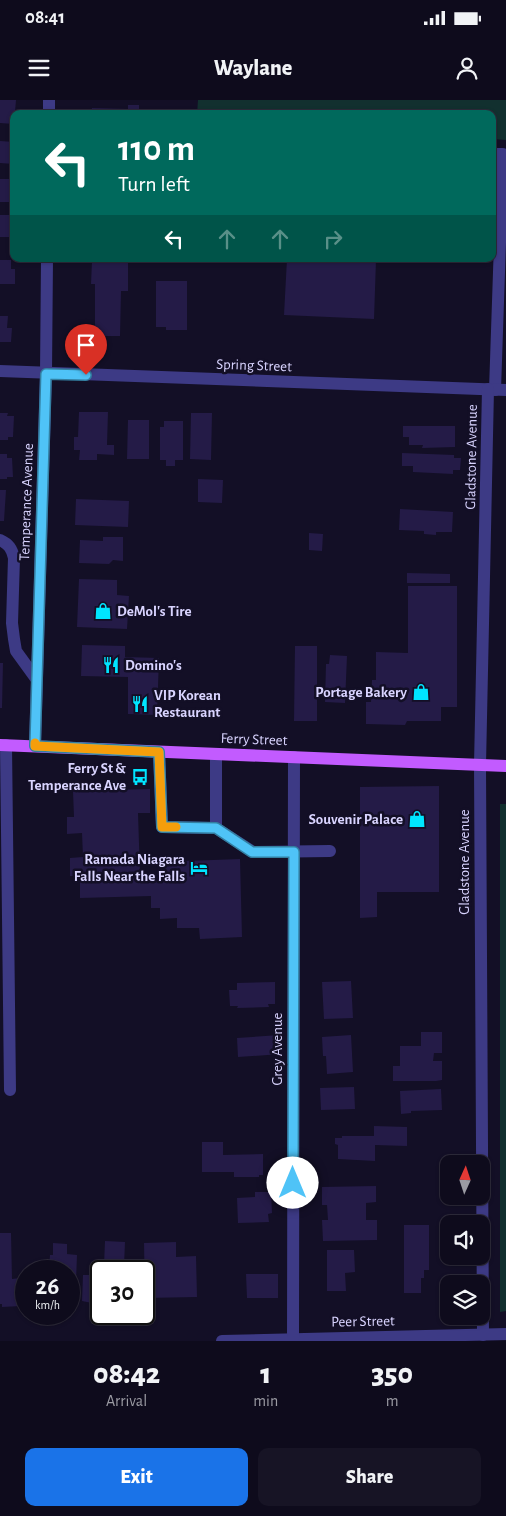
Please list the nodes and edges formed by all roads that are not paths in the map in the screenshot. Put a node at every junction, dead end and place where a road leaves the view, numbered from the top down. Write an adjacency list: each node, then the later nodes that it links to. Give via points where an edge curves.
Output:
1 (496, 154): 2 (street, Gladstone Avenue, via 503,154)
2 (496, 254): 6 (street, Gladstone Avenue)
3 (48, 262): 5 (street, Temperance Avenue)
4 (0, 371): 5 (street, Spring Street)
5 (46, 374): 6 (street, Spring Street); 8 (street, Temperance Avenue)
6 (496, 390): 14 (street, Gladstone Avenue)
7 (0, 540): 8 (street, via 8,544 14,558 12,630 16,651)
8 (37, 680): 10 (street, Temperance Avenue)
9 (3, 745): 10 (main road, Ferry Street); 19 (street)
10 (35, 746): 11 (main road, Ferry Street)
11 (159, 752): 12 (main road, Ferry Street); 16 (street, via 162,827)
12 (216, 754): 13 (main road, Ferry Street); 16 (street)
13 (294, 757): 14 (main road, Ferry Street); 18 (street, Grey Avenue)
14 (480, 765): 15 (main road, Ferry Street); 21 (street, Gladstone Avenue)
15 (506, 766)
16 (216, 828): 18 (street, via 252,852)
17 (330, 851): 18 (street)
18 (294, 852): 22 (street, Grey Avenue)
19 (10, 1090)
20 (506, 1334): 21 (street, Peer Street)
21 (483, 1335): 22 (street, Peer Street)
22 (293, 1340): 23 (street, Peer Street)
23 (222, 1341)

